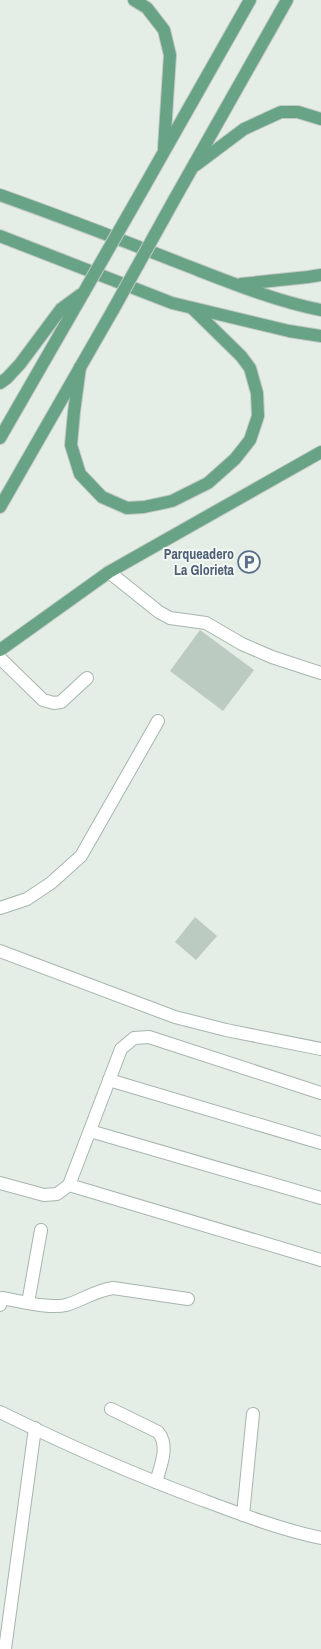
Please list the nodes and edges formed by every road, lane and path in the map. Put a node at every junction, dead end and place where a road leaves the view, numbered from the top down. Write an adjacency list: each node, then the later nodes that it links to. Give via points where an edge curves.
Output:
1 (134, 0): 5 (main road, via 147,8 164,30 170,55)
2 (250, 0): 5 (main road)
3 (287, 0): 6 (main road)
4 (321, 120): 6 (main road, via 298,112 281,112 244,128)
5 (164, 153): 11 (main road, bridge)
6 (192, 168): 15 (main road, bridge)
7 (0, 196): 10 (main road)
8 (0, 236): 12 (main road, via 172,303)
9 (321, 274): 10 (main road)
10 (236, 284): 13 (main road)
11 (84, 292): 16 (main road, via 61,309 20,364); 17 (main road)
12 (192, 308): 14 (main road); 15 (main road, via 241,356 250,368 257,393 258,416 250,440 235,459 208,484 172,500 144,507 127,508 102,497 80,474 71,444)
13 (321, 310)
14 (321, 336)
15 (80, 367): 19 (main road)
16 (0, 383)
17 (0, 438)
18 (321, 452): 20 (main road)
19 (0, 507)
20 (109, 572): 21 (main road); 23 (street, via 170,618 206,623 242,644)
21 (0, 650)
22 (0, 658): 24 (street, via 42,700 54,703 61,702)
23 (321, 673)
24 (87, 678)
25 (158, 721): 26 (street, via 81,856 51,883 27,899)
26 (0, 908)
27 (0, 951): 28 (street, via 175,1017)
28 (321, 1049)
29 (109, 1080): 30 (street, via 121,1049 134,1038 149,1037); 31 (street); 32 (street)
30 (321, 1093)
31 (90, 1131): 34 (street); 35 (street)
32 (321, 1143)
33 (0, 1183): 34 (street, via 44,1195 57,1194)
34 (70, 1185): 37 (street)
35 (321, 1198)
36 (42, 1230): 39 (street)
37 (321, 1260)
38 (188, 1299): 39 (street, via 113,1288 100,1290 66,1305)
39 (28, 1303): 40 (street, via 2,1298)
40 (0, 1305)
41 (110, 1409): 45 (street, via 158,1432 163,1437 165,1446)
42 (0, 1412): 44 (street)
43 (253, 1414): 46 (street)
44 (35, 1428): 45 (street); 48 (street)
45 (156, 1482): 46 (street)
46 (243, 1516): 47 (street)
47 (321, 1538)
48 (5, 1649)

